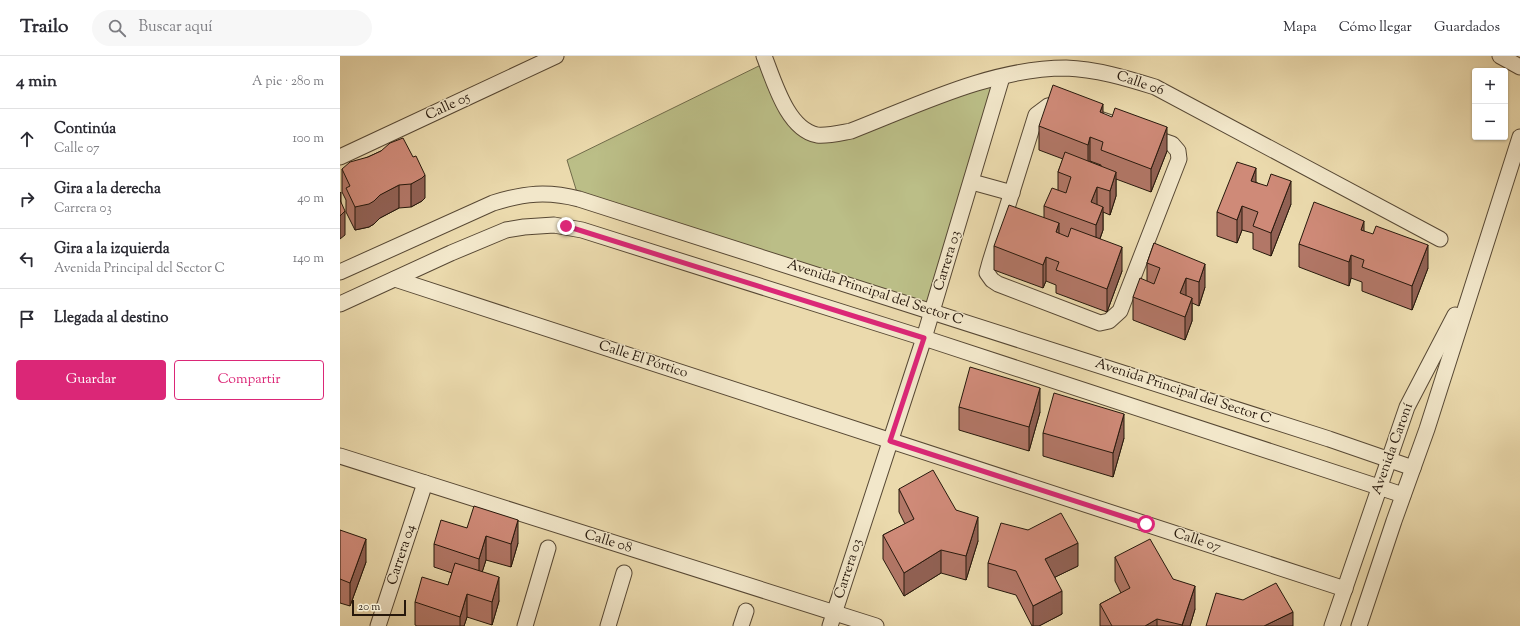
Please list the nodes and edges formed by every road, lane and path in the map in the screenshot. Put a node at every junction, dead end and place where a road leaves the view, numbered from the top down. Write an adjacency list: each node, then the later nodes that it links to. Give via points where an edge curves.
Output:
1 (556, 56): 7 (street, Calle 05)
2 (764, 56): 5 (street, Calle 06, via 790,116 802,128 816,135 851,131 978,83)
3 (1500, 56): 4 (street)
4 (1520, 67)
5 (1002, 77): 8 (street, Carrera 03); 10 (street, Calle 06, via 1044,69 1067,68 1099,72 1155,87)
6 (1520, 137): 13 (street, Avenida Caroní)
7 (340, 157)
8 (972, 182): 9 (street); 15 (street, Carrera 03)
9 (1012, 193): 9 (street, via 987,273 992,280 1100,322 1109,321 1120,311 1179,159 1178,151 1172,144 1056,104 1048,106 1036,115)
10 (1440, 239)
11 (340, 272): 15 (street, Avenida Principal del Sector C, via 493,203 527,194 561,194)
12 (395, 279): 14 (street, Avenida Principal del Sector C); 16 (street, Avenida Principal del Sector C, via 506,230 540,225 560,226 582,230); 17 (street, Calle El Pórtico)
13 (1473, 281): 19 (street, Avenida Caroní, via 1407,407); 20 (street, Avenida Caroní)
14 (340, 304)
15 (932, 312): 16 (street, Carrera 03); 19 (street, Avenida Principal del Sector C)
16 (924, 338): 17 (street, Carrera 03); 22 (street, Avenida Principal del Sector C)
17 (890, 441): 26 (street, Calle 07); 28 (street, Carrera 03)
18 (340, 456): 21 (street, Calle 08)
19 (1389, 459): 20 (street, Avenida Principal del Sector C); 22 (street, Avenida Caroní)
20 (1413, 468): 23 (street, Avenida Caroní)
21 (425, 483): 28 (street, Calle 08); 29 (street, Carrera 04)
22 (1379, 487): 23 (street, Avenida Principal del Sector C); 26 (street, Avenida Caroní)
23 (1403, 495): 35 (street, Avenida Caroní)
24 (548, 548): 30 (street)
25 (624, 573): 31 (street)
26 (1345, 588): 34 (street, Avenida Caroní)
27 (746, 611): 32 (street)
28 (832, 619): 33 (street, Calle 08)
29 (378, 626)
30 (525, 626)
31 (608, 626)
32 (741, 626)
33 (876, 626)
34 (1332, 626)
35 (1359, 626)

